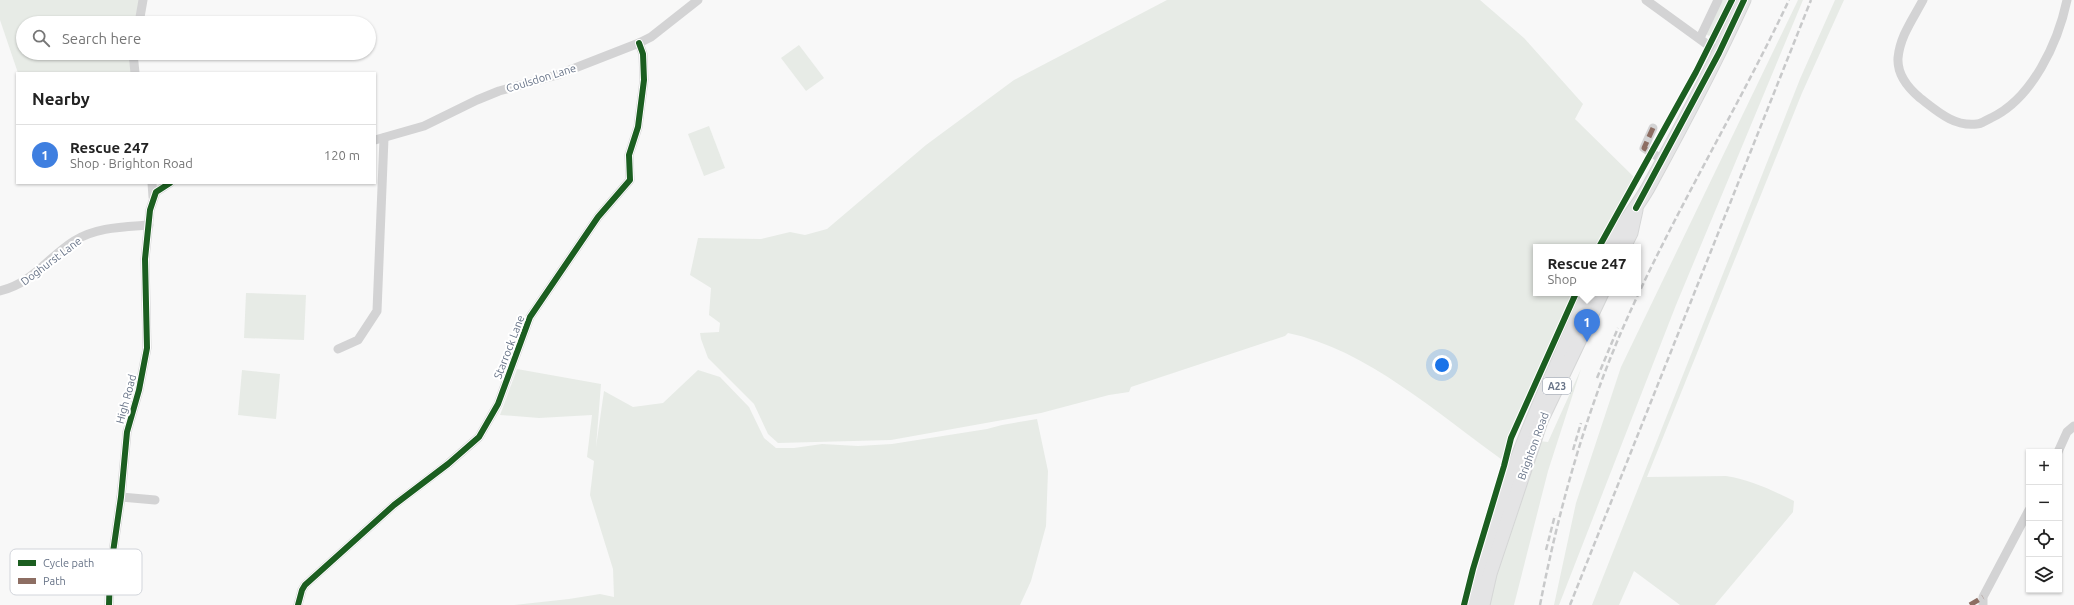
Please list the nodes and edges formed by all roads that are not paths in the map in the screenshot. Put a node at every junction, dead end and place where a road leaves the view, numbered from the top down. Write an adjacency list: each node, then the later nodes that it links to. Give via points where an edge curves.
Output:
1 (143, 0): 8 (street)
2 (698, 0): 10 (street, Coulsdon Lane, via 651,37)
3 (1646, 0): 9 (street)
4 (1718, 0): 9 (street)
5 (1744, 0): 11 (highway)
6 (1923, 0): 7 (street, via 1902,39 1898,59 1901,77 1909,90 1940,114 1956,122 1977,124 1998,114 2026,91 2050,52 2062,24)
7 (2067, 0)
8 (140, 16)
9 (1700, 38): 11 (street)
10 (639, 43): 15 (street, Coulsdon Lane, via 557,75 499,91 433,123); 37 (street, Starrock Lane, via 643,54 644,80 638,128 629,155 630,180 598,217 530,317 498,404 479,437 394,505 305,585)
11 (1719, 53): 17 (highway)
12 (134, 60): 13 (street)
13 (135, 72)
14 (1653, 128): 17 (street, via 1644,148)
15 (384, 138): 16 (street, Coulsdon Lane); 28 (street, via 377,311 358,340)
16 (376, 140)
17 (1663, 160): 21 (highway)
18 (152, 184): 20 (street, High Road)
19 (168, 184): 20 (street)
20 (153, 197): 22 (street, High Road)
21 (1636, 208): 23 (highway, via 1620,227); 24 (highway, via 1631,233)
22 (149, 225): 25 (street, Doghurst Lane, via 103,229 88,234 73,242 22,284); 31 (street, High Road, via 145,259 147,348 127,432)
23 (1612, 244)
24 (1626, 244)
25 (0, 291)
26 (1587, 296): 38 (highway, Brighton Road / A23, via 1512,468 1498,508)
27 (1601, 296): 39 (highway, Brighton Road / A23, via 1541,421 1490,574)
28 (338, 349)
29 (2074, 426): 30 (street, via 2067,432)
30 (2059, 449)
31 (121, 496): 32 (street); 34 (street, High Road)
32 (155, 500)
33 (2026, 516): 40 (street, via 1983,597)
34 (113, 549)
35 (109, 595): 36 (street, High Road)
36 (108, 605)
37 (298, 605)
38 (1472, 605)
39 (1483, 605)
40 (1983, 605)

